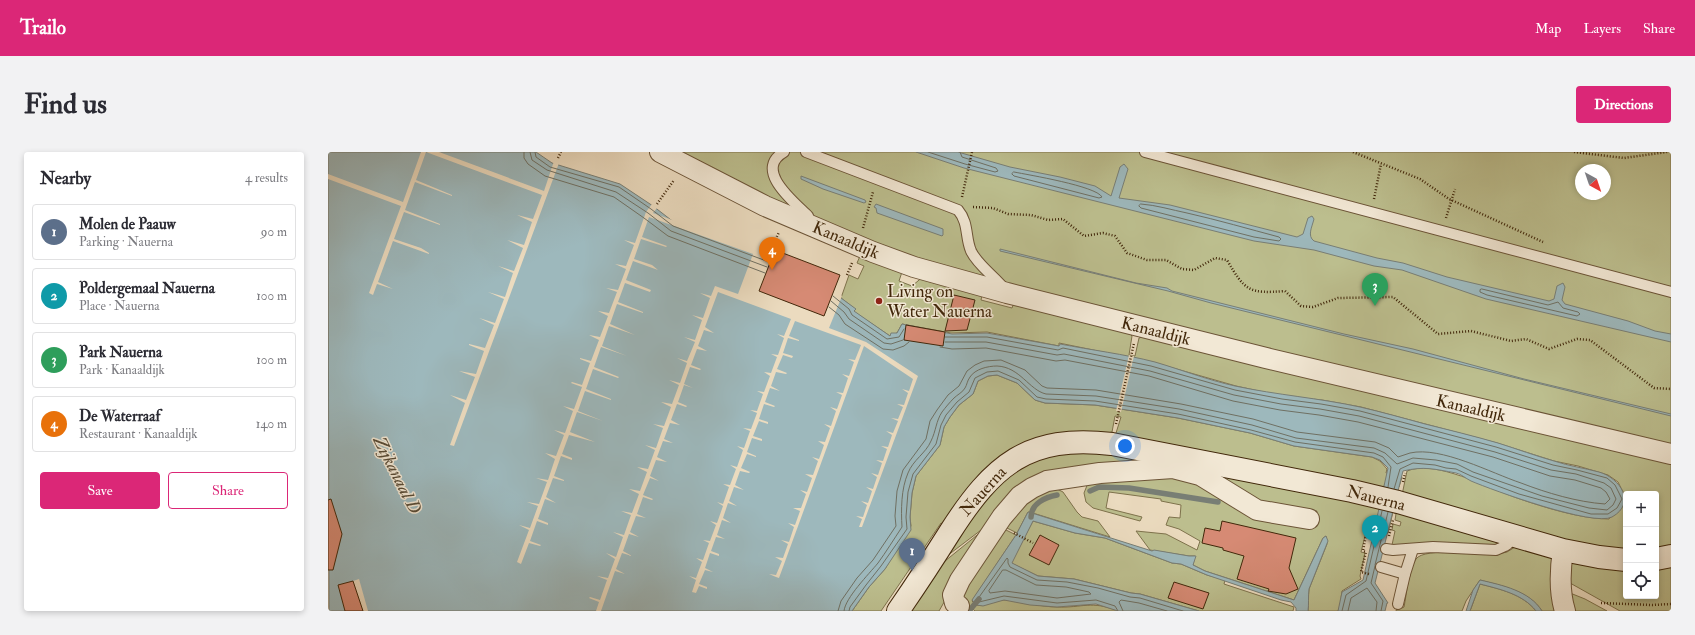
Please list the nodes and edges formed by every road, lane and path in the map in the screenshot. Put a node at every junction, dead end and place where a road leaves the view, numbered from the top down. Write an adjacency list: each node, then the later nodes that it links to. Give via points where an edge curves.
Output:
1 (561, 152): 10 (path)
2 (660, 152): 12 (street, Kanaaldijk)
3 (784, 152): 20 (lane, via 773,166 775,179 808,216)
4 (806, 152): 13 (lane)
5 (972, 152): 18 (path)
6 (1144, 152): 23 (lane)
7 (1353, 152): 11 (path)
8 (1574, 152): 9 (path, via 1624,158)
9 (1667, 152)
10 (558, 158)
11 (1380, 164): 15 (path, via 1420,180); 16 (path)
12 (685, 166): 17 (path); 20 (street, Kanaaldijk)
13 (877, 179): 18 (lane); 22 (path)
14 (1454, 190): 15 (path)
15 (1451, 200): 19 (path); 21 (path)
16 (1374, 202)
17 (657, 204)
18 (960, 208): 24 (lane, via 971,251); 26 (path, via 993,208 1008,214 1032,214 1048,220 1063,219 1084,236 1103,233 1115,236 1127,253 1147,260 1166,260 1182,269 1194,270 1215,258 1227,260 1240,282 1254,291 1285,291 1301,306 1313,307 1338,298 1393,297 1438,334 1471,331 1511,341 1526,339 1549,349 1577,339 1590,340 1654,388)
19 (1446, 221)
20 (811, 226): 22 (street, Kanaaldijk)
21 (1546, 243)
22 (859, 246): 24 (street, Kanaaldijk, via 914,267)
23 (1671, 292)
24 (1007, 293): 28 (street, Kanaaldijk, via 1317,371)
25 (1136, 337): 27 (path)
26 (1671, 389)
27 (1116, 424)
28 (1671, 454)
29 (1184, 464): 32 (street, Nauerna, via 1257,510); 36 (street, Nauerna, via 1366,494); 51 (street, Nauerna, via 1100,473 1048,482 1032,488 1020,496 1002,517 960,580 953,595 955,603); 52 (street, Nauerna, via 1112,444 1087,442 1051,445 1020,456 999,469 970,502)
30 (1405, 473): 31 (path)
31 (1404, 477)
32 (1309, 520)
33 (1392, 522): 34 (path)
34 (1391, 529)
35 (1016, 534): 38 (path)
36 (1510, 535): 40 (lane, via 1508,544 1496,550 1434,547); 41 (street, Nauerna)
37 (1381, 539): 46 (path, via 1366,536 1362,551 1366,552)
38 (1034, 543)
39 (1386, 549): 40 (lane)
40 (1413, 549): 47 (lane)
41 (1563, 550): 44 (street, Nauerna); 53 (street, via 1561,586)
42 (1671, 556): 43 (street)
43 (1659, 558)
44 (1623, 560)
45 (1381, 567): 47 (lane)
46 (1362, 572)
47 (1405, 574): 49 (lane)
48 (1600, 603): 50 (path)
49 (1398, 604)
50 (1671, 604)
51 (959, 606)
52 (898, 611)
53 (1565, 611)

